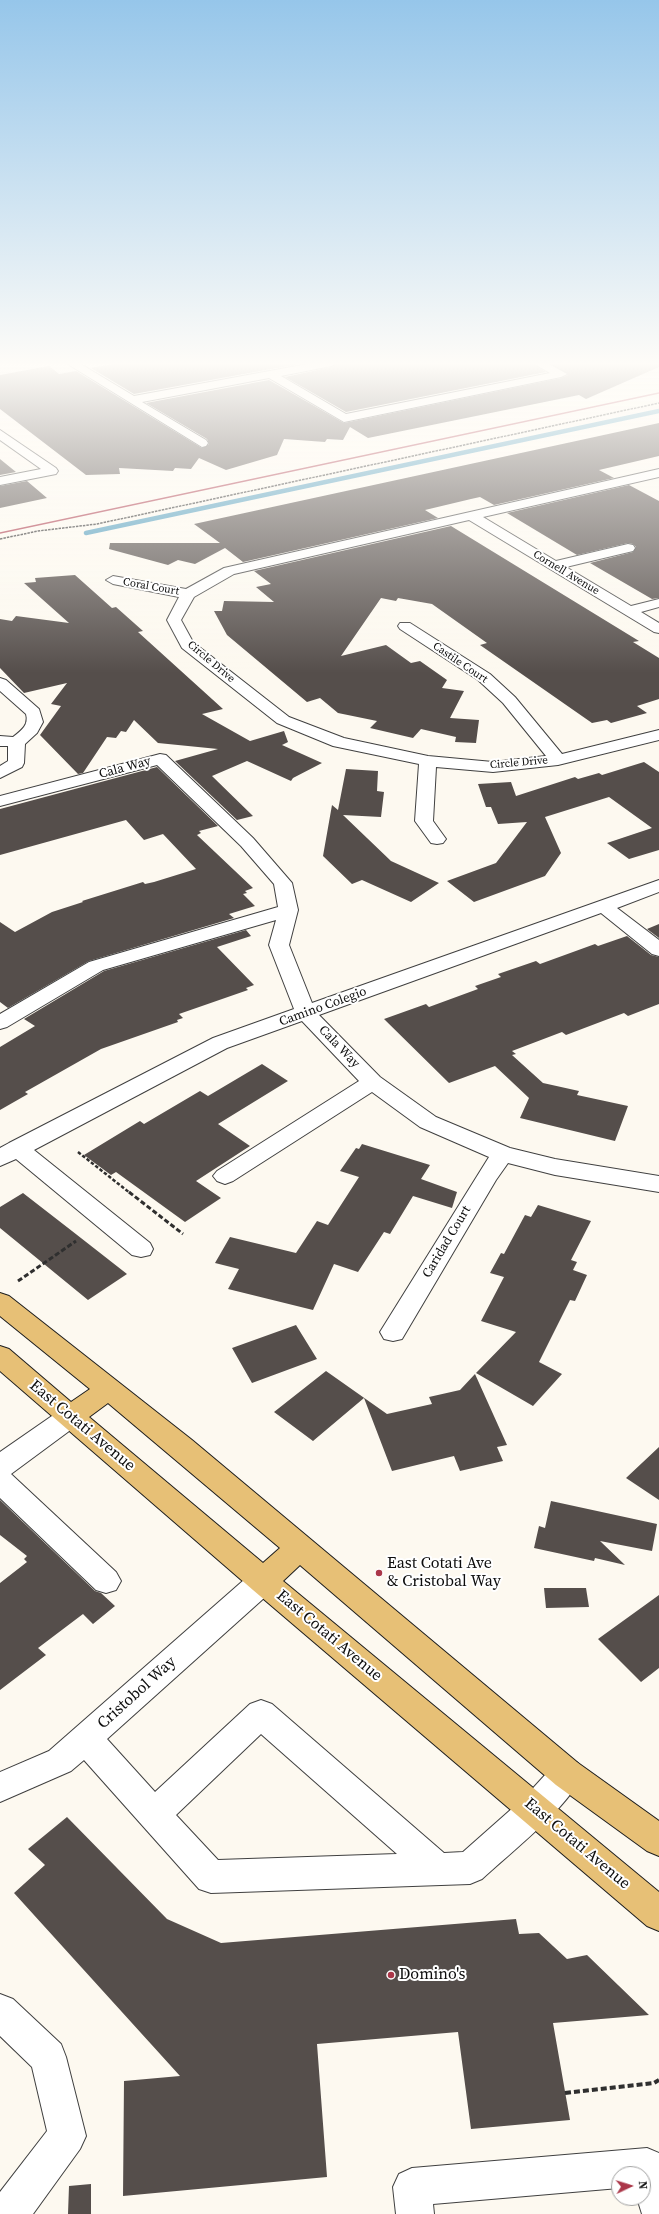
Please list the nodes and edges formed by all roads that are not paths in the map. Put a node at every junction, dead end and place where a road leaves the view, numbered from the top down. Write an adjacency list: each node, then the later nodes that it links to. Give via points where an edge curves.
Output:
1 (45, 466): 4 (street, via 52,471)
2 (659, 473): 3 (street)
3 (642, 477): 5 (street); 6 (street)
4 (0, 481)
5 (659, 486)
6 (473, 517): 8 (street, Cornell Avenue); 10 (street, via 229,571)
7 (628, 548): 8 (street)
8 (554, 566): 12 (street, Cornell Avenue)
9 (113, 580): 10 (street, Coral Court)
10 (188, 594): 20 (street, Circle Drive, via 174,620 187,645 283,720 339,742)
11 (659, 603): 12 (street)
12 (629, 611): 14 (street, Cornell Avenue)
13 (405, 626): 19 (street, Castile Court, via 484,677 509,700)
14 (659, 629)
15 (0, 683): 18 (street, via 33,712 36,719 34,727)
16 (659, 735): 19 (street, Circle Drive)
17 (0, 741): 18 (street)
18 (17, 742): 21 (street, via 16,763)
19 (558, 760): 20 (street, Circle Drive, via 493,766)
20 (428, 761): 23 (street, via 424,822)
21 (0, 774)
22 (0, 801): 26 (street, Cala Way, via 160,759 247,842 284,883)
23 (437, 839)
24 (659, 886): 25 (street, Camino Colegio)
25 (603, 906): 27 (street); 28 (street, Camino Colegio)
26 (288, 910): 28 (street, Cala Way, via 279,945); 29 (street, via 96,966)
27 (659, 950)
28 (306, 1013): 30 (street, Cala Way); 31 (street, Camino Colegio, via 220,1043)
29 (0, 1023)
30 (372, 1082): 32 (street, Cala Way, via 428,1122); 33 (street)
31 (9, 1153): 35 (street)
32 (503, 1154): 34 (street, Cala Way, via 555,1167); 37 (street, Caridad Court, via 487,1176)
33 (225, 1176)
34 (659, 1184)
35 (141, 1249)
36 (0, 1302): 39 (main road)
37 (393, 1332)
38 (0, 1356): 40 (main road, East Cotati Avenue)
39 (109, 1389): 40 (main road); 43 (main road)
40 (71, 1416): 41 (street); 45 (main road, East Cotati Avenue)
41 (0, 1467)
42 (0, 1481): 44 (street)
43 (299, 1549): 45 (main road); 47 (main road, via 419,1647)
44 (106, 1581)
45 (263, 1581): 46 (street, Cristobol Way); 49 (main road, East Cotati Avenue)
46 (86, 1739): 48 (street, Cristobol Way, via 60,1761); 50 (street)
47 (567, 1774): 49 (street); 51 (main road)
48 (0, 1787)
49 (535, 1809): 52 (street, via 470,1868); 53 (main road, East Cotati Avenue)
50 (154, 1814): 52 (street, via 211,1877); 52 (street, via 261,1714)
51 (659, 1840)
52 (437, 1868)
53 (659, 1914)
54 (0, 2012): 56 (street, via 48,2057 67,2136 12,2210)
55 (659, 2208): 57 (street, via 647,2167 412,2186)
56 (0, 2211)
57 (415, 2214)

